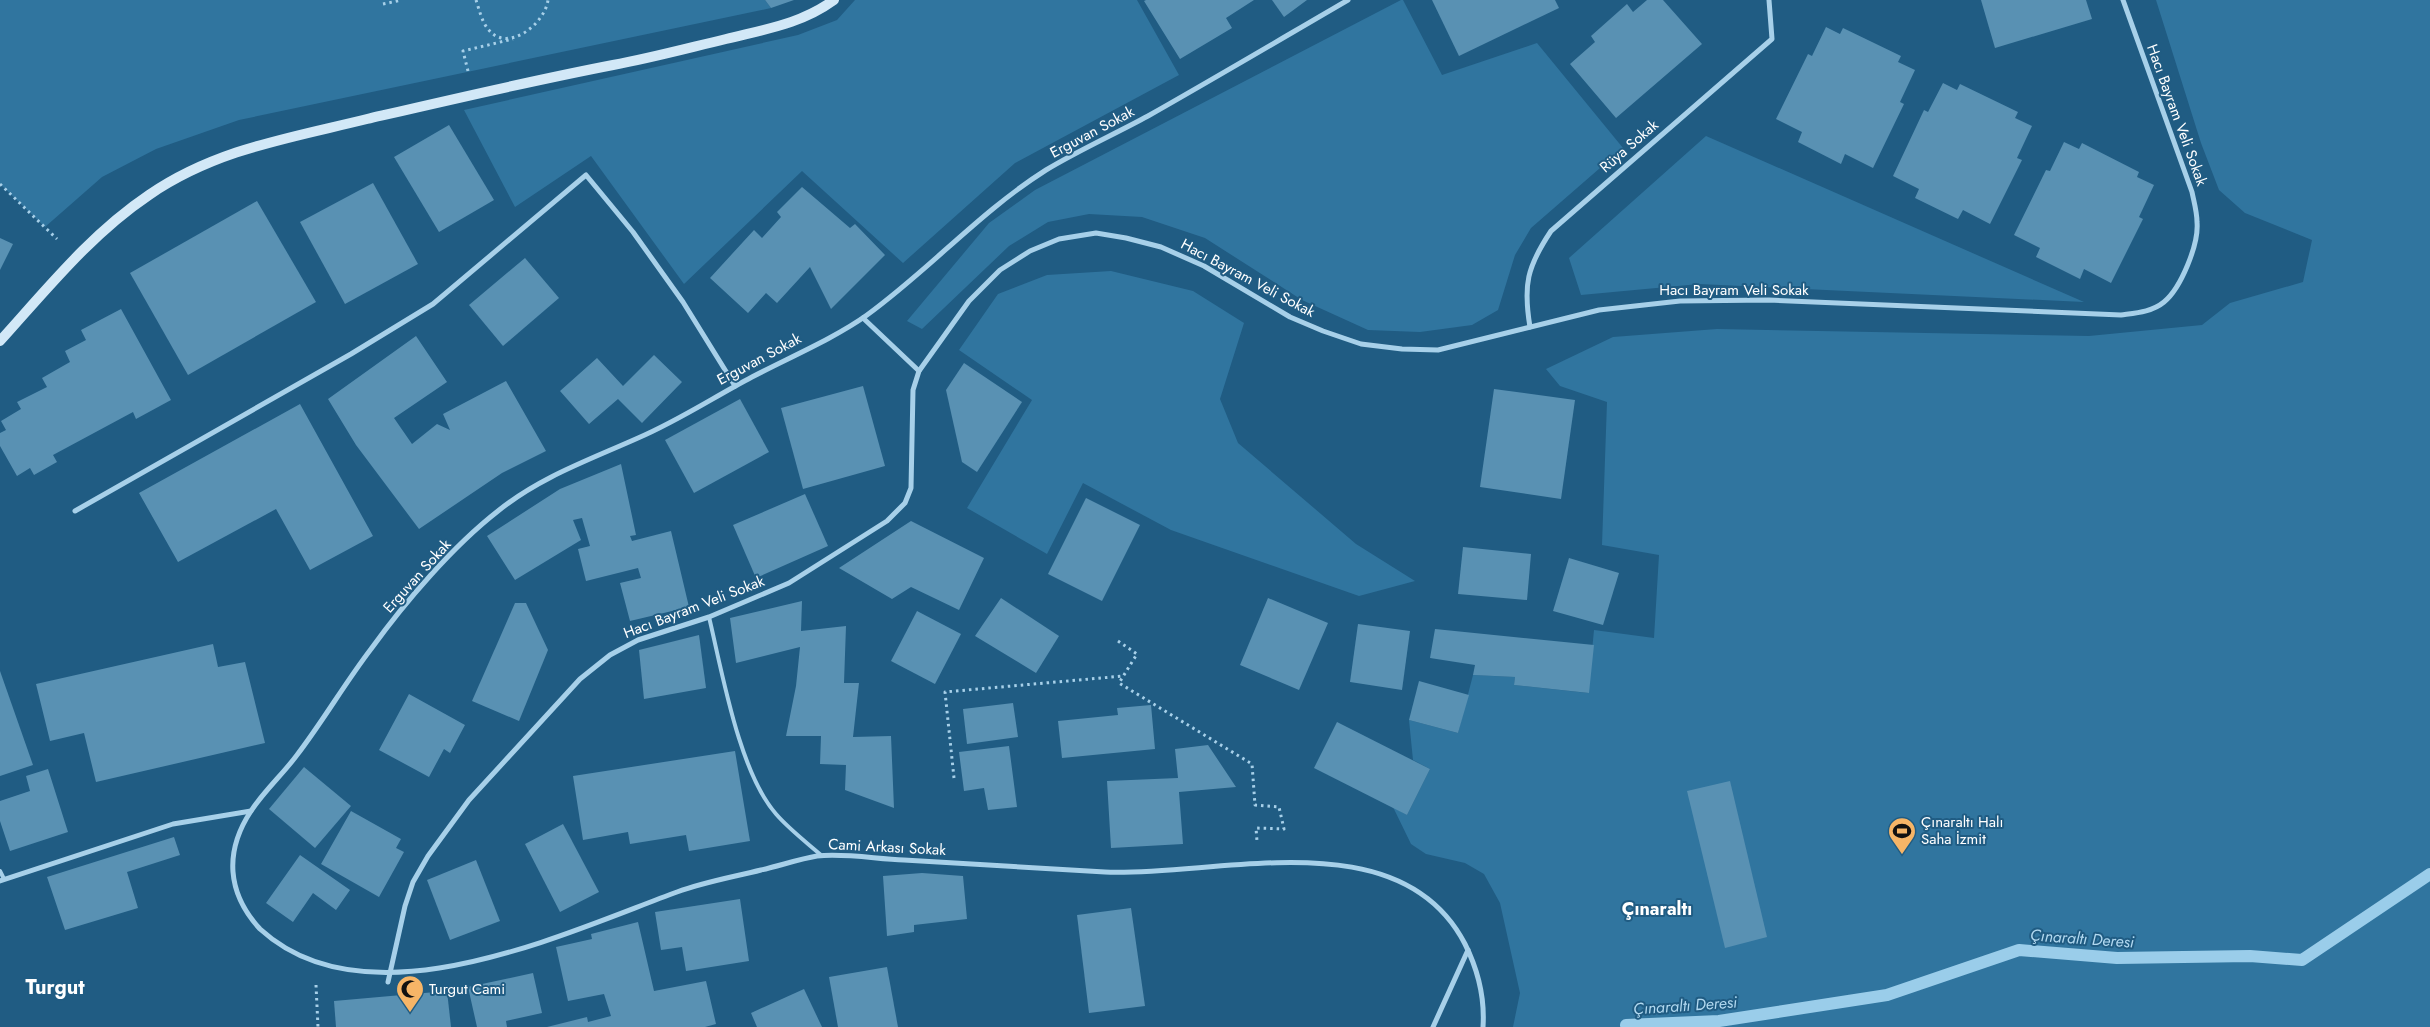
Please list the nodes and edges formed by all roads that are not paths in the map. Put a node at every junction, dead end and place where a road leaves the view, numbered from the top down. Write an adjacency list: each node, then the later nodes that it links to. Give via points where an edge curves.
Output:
1 (834, 0): 7 (main road, via 816,13 792,23 238,150 191,170 116,219 76,257)
2 (1348, 0): 5 (street, Erguvan Sokak, via 1149,115 1046,170 985,214)
3 (1769, 0): 6 (street, Rüya Sokak, via 1772,39 1551,231 1536,253 1528,275 1525,297)
4 (2123, 0): 6 (street, Hacı Bayram Veli Sokak, via 2192,192 2198,224 2191,258 2175,290 2164,303 2144,312 2121,315 1705,300 1654,302 1599,310)
5 (863, 318): 8 (street); 9 (street, Erguvan Sokak)
6 (1530, 327): 8 (street, Hacı Bayram Veli Sokak, via 1438,350 1361,344 1290,317 1204,266 1161,247 1096,233 1059,239 1030,251 1000,270 969,301)
7 (0, 341)
8 (919, 371): 11 (street, Hacı Bayram Veli Sokak, via 913,390 911,488 905,503 887,521 789,582)
9 (735, 386): 10 (street, via 683,302 634,232 586,175 433,304); 12 (street, Erguvan Sokak, via 687,414 536,484 497,511 422,586 379,638 297,756)
10 (76, 511)
11 (709, 617): 13 (lane, via 733,717 759,789 775,813); 21 (street, Hacı Bayram Veli Sokak, via 638,640 610,655 580,679 469,800 413,882)
12 (251, 812): 15 (street, via 173,824); 18 (street, via 238,837 232,865 235,892 263,933)
13 (821, 856): 16 (street, Cami Arkası Sokak, via 1118,872 1310,862 1368,870 1405,883 1431,901 1452,922); 17 (street, Cami Arkası Sokak, via 684,889)
14 (0, 871): 15 (lane)
15 (2, 880)
16 (1468, 950): 22 (street); 23 (street, Cami Arkası Sokak, via 1481,984)
17 (513, 958)
18 (314, 968)
19 (398, 981): 21 (street)
20 (379, 982): 21 (street)
21 (388, 982)
22 (1433, 1027)
23 (1483, 1027)

